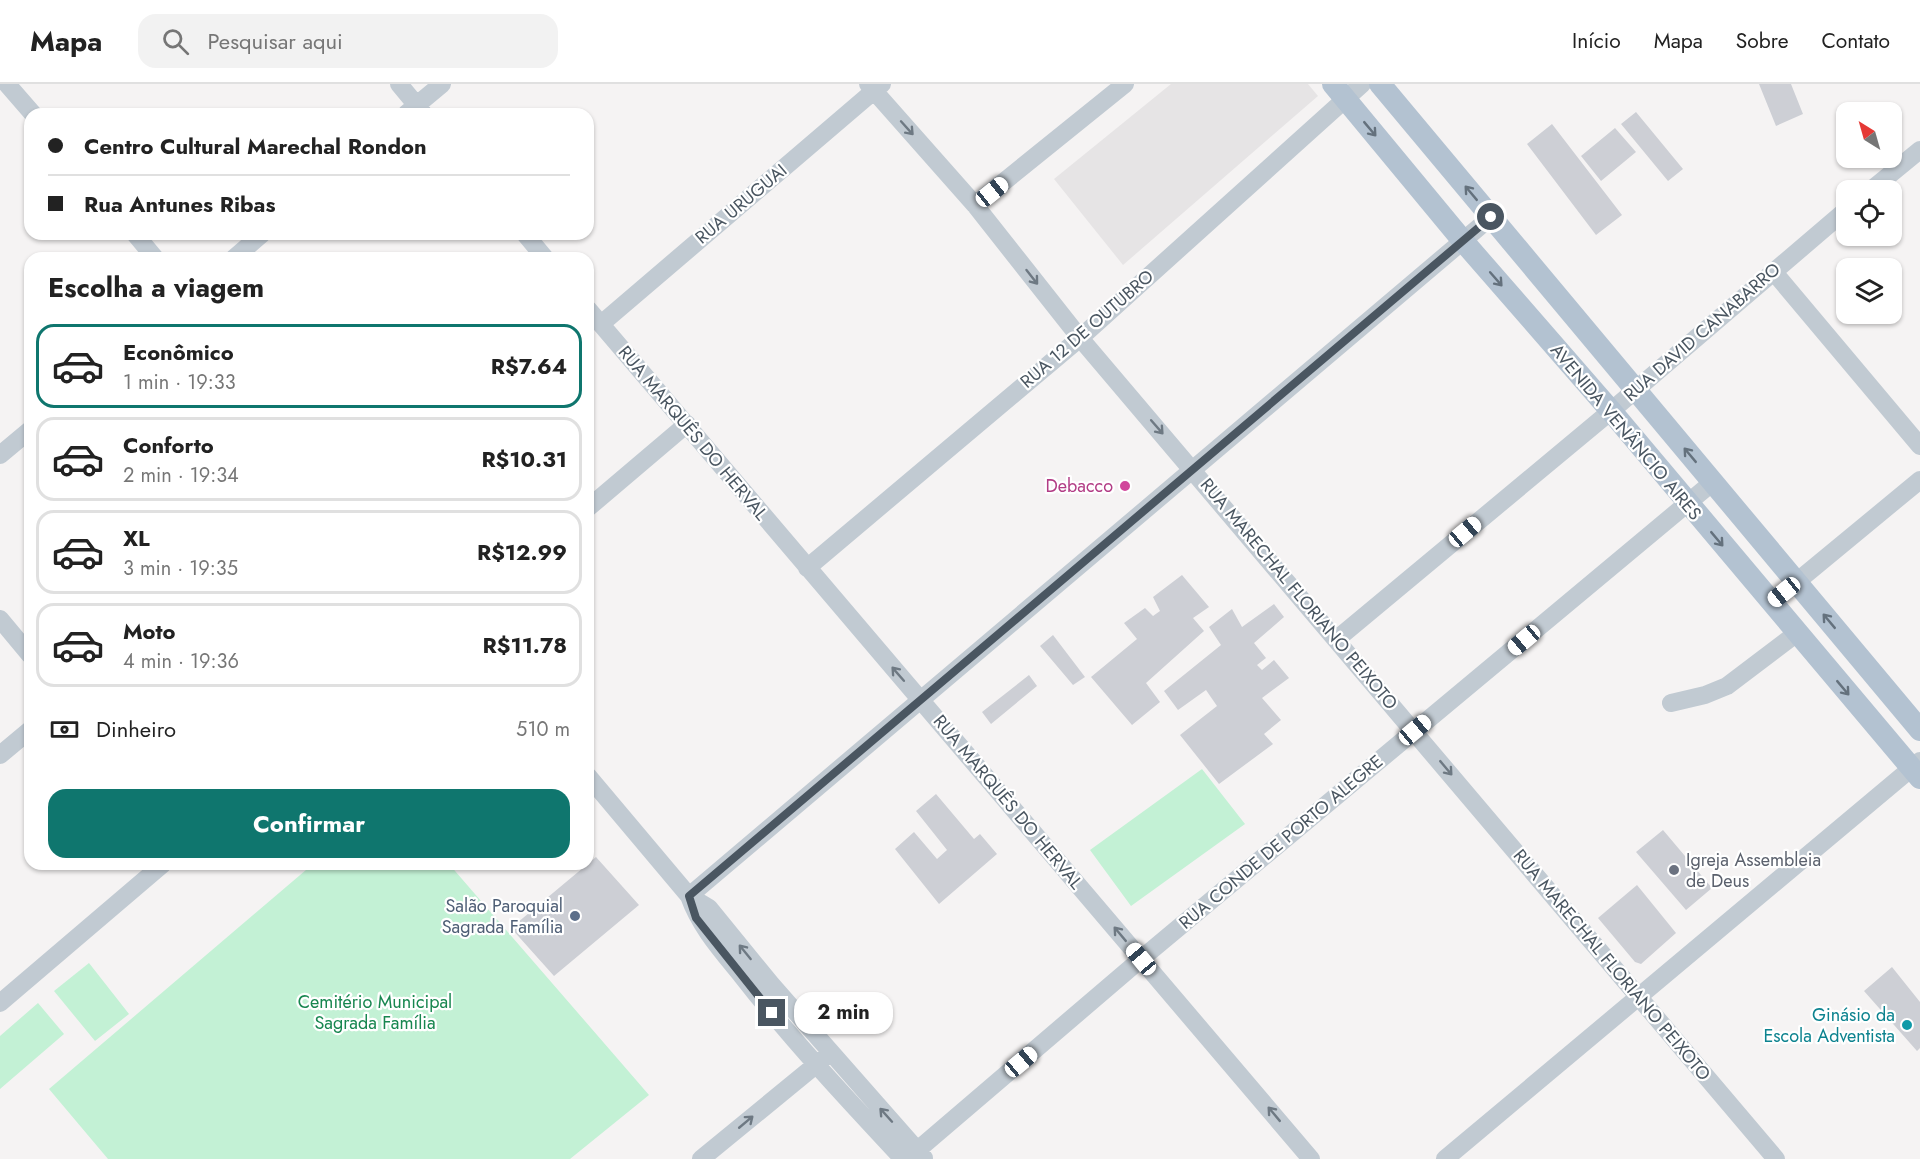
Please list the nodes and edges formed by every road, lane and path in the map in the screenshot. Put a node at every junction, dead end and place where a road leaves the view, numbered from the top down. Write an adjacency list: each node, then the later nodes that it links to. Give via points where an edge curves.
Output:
1 (8, 84): 9 (street)
2 (399, 84): 10 (street)
3 (442, 84): 11 (street)
4 (1125, 84): 14 (street)
5 (1362, 84): 8 (street, RUA 12 DE OUTUBRO)
6 (1380, 84): 15 (main road, AVENIDA VENÂNCIO AIRES, one-way to 6)
7 (875, 86): 14 (street, RUA MARECHAL FLORIANO PEIXOTO, one-way to 14); 27 (street, RUA URUGUAI)
8 (1339, 92): 20 (main road, AVENIDA VENÂNCIO AIRES, one-way to 20); 28 (street, RUA 12 DE OUTUBRO)
9 (28, 108)
10 (414, 108)
11 (419, 108)
12 (1920, 150): 13 (street)
13 (1883, 180)
14 (975, 205): 28 (street, RUA MARECHAL FLORIANO PEIXOTO, one-way to 28)
15 (1491, 217): 20 (street); 26 (main road, AVENIDA VENÂNCIO AIRES)
16 (1836, 218): 24 (street, RUA DAVID CANABARRO)
17 (140, 240): 21 (street)
18 (255, 240): 22 (street)
19 (530, 240): 23 (street)
20 (1463, 241): 29 (main road, AVENIDA VENÂNCIO AIRES, one-way to 29); 36 (street)
21 (150, 252)
22 (241, 252)
23 (540, 252)
24 (1773, 271): 30 (street, RUA DAVID CANABARRO); 34 (street)
25 (594, 316): 27 (street, RUA MARQUÊS DO HERVAL)
26 (1577, 320): 29 (main road); 30 (main road, AVENIDA VENÂNCIO AIRES)
27 (601, 324): 32 (street, RUA MARQUÊS DO HERVAL)
28 (1080, 338): 36 (street, RUA MARECHAL FLORIANO PEIXOTO, one-way to 36); 41 (street, RUA 12 DE OUTUBRO)
29 (1551, 343): 31 (main road, AVENIDA VENÂNCIO AIRES)
30 (1635, 389): 31 (street, RUA DAVID CANABARRO); 38 (main road, AVENIDA VENÂNCIO AIRES, one-way to 30)
31 (1611, 411): 40 (main road, AVENIDA VENÂNCIO AIRES); 46 (street, RUA DAVID CANABARRO)
32 (687, 424): 39 (street); 41 (street, RUA MARQUÊS DO HERVAL)
33 (24, 435): 35 (street)
34 (1920, 446)
35 (0, 456)
36 (1193, 468): 46 (street, RUA MARECHAL FLORIANO PEIXOTO); 48 (street)
37 (1920, 480): 42 (street)
38 (1713, 482): 40 (street, RUA CONDE DE PORTO ALEGRE); 42 (main road, AVENIDA VENÂNCIO AIRES)
39 (594, 503)
40 (1687, 503): 43 (main road, AVENIDA VENÂNCIO AIRES, one-way to 43); 50 (street, RUA CONDE DE PORTO ALEGRE)
41 (807, 568): 48 (street, RUA MARQUÊS DO HERVAL, one-way to 41)
42 (1797, 582): 43 (street); 51 (main road, AVENIDA VENÂNCIO AIRES, one-way to 42)
43 (1771, 603): 45 (main road, AVENIDA VENÂNCIO AIRES)
44 (0, 619): 47 (street)
45 (1797, 633): 49 (street, via 1727,686); 54 (main road, AVENIDA VENÂNCIO AIRES, one-way to 54)
46 (1337, 639): 50 (street, RUA MARECHAL FLORIANO PEIXOTO)
47 (24, 648)
48 (921, 699): 57 (street); 58 (street, RUA MARQUÊS DO HERVAL, one-way to 48)
49 (1671, 703)
50 (1415, 730): 58 (street, RUA CONDE DE PORTO ALEGRE); 60 (street, RUA MARECHAL FLORIANO PEIXOTO, one-way to 60)
51 (1920, 730)
52 (24, 735): 53 (street)
53 (0, 755)
54 (1917, 769): 60 (street)
55 (594, 783): 57 (street)
56 (156, 870): 61 (street)
57 (689, 896): 59 (street, via 696,918)
58 (1141, 959): 64 (street, RUA CONDE DE PORTO ALEGRE); 66 (street, RUA MARQUÊS DO HERVAL, one-way to 58)
59 (764, 990): 62 (street); 63 (street)
60 (1638, 995): 67 (street); 68 (street, RUA MARECHAL FLORIANO PEIXOTO)
61 (0, 1003)
62 (830, 1052): 63 (street); 64 (street, one-way to 62)
63 (815, 1065): 64 (street); 65 (street, one-way to 63)
64 (913, 1157)
65 (701, 1159)
66 (1311, 1159)
67 (1445, 1159)
68 (1776, 1159)

